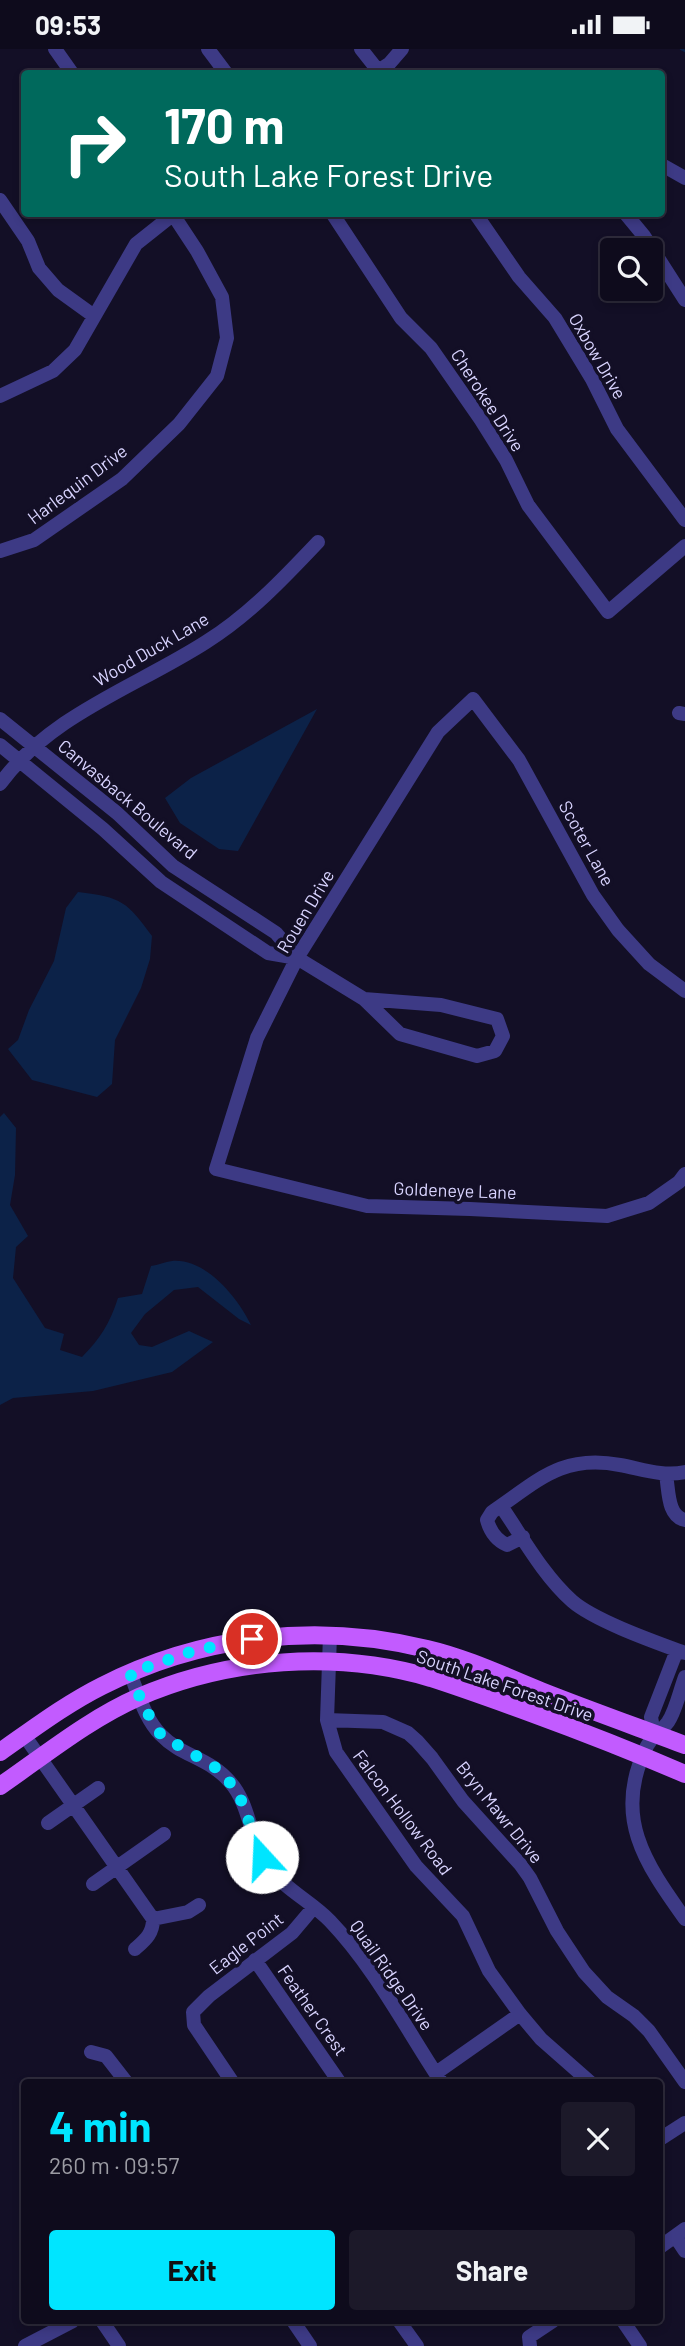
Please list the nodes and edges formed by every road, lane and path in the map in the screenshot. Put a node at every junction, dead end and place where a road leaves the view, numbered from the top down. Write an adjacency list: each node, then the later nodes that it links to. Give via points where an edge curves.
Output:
1 (55, 49): 5 (street)
2 (208, 49): 6 (street)
3 (361, 49): 7 (street)
4 (402, 49): 8 (street)
5 (70, 70)
6 (224, 70)
7 (376, 70)
8 (381, 70)
9 (665, 167): 10 (street)
10 (685, 178)
11 (0, 200): 18 (street, via 29,241 38,268 58,291)
12 (169, 217): 18 (street, via 136,244)
13 (175, 217): 23 (street, Harlequin Drive, via 222,297 227,338 217,376 179,423 122,479 34,540)
14 (335, 217): 22 (street, Cherokee Drive, via 401,318 431,348 474,410 528,505 607,612)
15 (478, 217): 20 (street, Oxbow Drive, via 519,277 555,318 617,429)
16 (628, 217): 17 (street)
17 (685, 300)
18 (94, 316): 19 (street, via 75,350 53,371)
19 (0, 396)
20 (685, 520)
21 (318, 542): 27 (street, Wood Duck Lane, via 251,609 209,641 68,720)
22 (685, 546)
23 (0, 551)
24 (473, 699): 30 (street, Rouen Drive, via 438,732); 31 (street, Scoter Lane, via 519,760 593,895 618,930 649,964)
25 (0, 719): 27 (street, Canvasback Boulevard)
26 (0, 745): 28 (street, Canvasback Boulevard)
27 (35, 747): 28 (street, Wood Duck Lane); 30 (street, Canvasback Boulevard, via 117,813 173,866 276,933)
28 (19, 761): 29 (street, Wood Duck Lane); 30 (street, Canvasback Boulevard, via 161,882 268,953)
29 (0, 784)
30 (297, 958): 32 (street, Canvasback Boulevard); 33 (street, Rouen Drive, via 257,1038)
31 (685, 991)
32 (364, 999): 32 (street, Canvasback Boulevard, via 441,1005 497,1019 503,1036 495,1051 477,1056 400,1034)
33 (216, 1169): 34 (street, Goldeneye Lane, via 367,1206 607,1216 649,1203)
34 (685, 1174)
35 (685, 1472): 36 (street)
36 (666, 1475): 37 (street, via 584,1462 548,1473); 38 (street, via 672,1511)
37 (501, 1506): 39 (street); 39 (street, via 486,1520 496,1538 508,1545)
38 (685, 1520)
39 (523, 1537): 41 (street, via 574,1603)
40 (330, 1635): 42 (street, Falcon Hollow Road); 43 (main road, South Lake Forest Drive, via 237,1641); 47 (main road, South Lake Forest Drive, via 384,1640 442,1653)
41 (681, 1652): 47 (street, via 651,1717)
42 (329, 1663): 45 (main road, South Lake Forest Drive, via 298,1661 241,1668 181,1681); 46 (street, Falcon Hollow Road); 51 (main road, South Lake Forest Drive, via 430,1678)
43 (130, 1673): 45 (street, Quail Ridge Drive); 48 (main road, South Lake Forest Drive, via 80,1698)
44 (685, 1677): 47 (street, via 668,1722)
45 (140, 1696): 52 (main road, South Lake Forest Drive); 62 (street, Quail Ridge Drive, via 161,1735 218,1769 231,1783 270,1869)
46 (327, 1720): 67 (street, Falcon Hollow Road, via 343,1764 416,1866 463,1916 489,1971); 74 (street, Bryn Mawr Drive, via 383,1722 417,1741 520,1864 584,1972 649,2031)
47 (654, 1734): 49 (main road, South Lake Forest Drive); 51 (street)
48 (24, 1735): 50 (main road, South Lake Forest Drive); 52 (street)
49 (685, 1745)
50 (0, 1752)
51 (642, 1756): 53 (main road, South Lake Forest Drive); 64 (street, via 632,1805 636,1836 651,1869)
52 (40, 1759): 54 (main road, South Lake Forest Drive); 56 (street)
53 (685, 1773)
54 (0, 1786)
55 (98, 1788): 56 (street)
56 (73, 1806): 57 (street); 59 (street)
57 (48, 1823)
58 (164, 1834): 59 (street)
59 (116, 1869): 60 (street); 63 (street)
60 (93, 1884)
61 (199, 1905): 63 (street)
62 (314, 1907): 66 (street, Eagle Point, via 292,1933); 69 (street, Quail Ridge Drive, via 381,1987)
63 (153, 1919): 65 (street, via 153,1928)
64 (685, 1919)
65 (135, 1949)
66 (255, 1960): 71 (street, Eagle Point, via 193,2012 194,2025); 72 (street, Feather Crest)
67 (520, 2014): 69 (street); 73 (street, Falcon Hollow Road)
68 (91, 2052): 70 (street, via 106,2056)
69 (439, 2078)
70 (124, 2079)
71 (230, 2079)
72 (337, 2079)
73 (586, 2079)
74 (685, 2082)
75 (685, 2123): 76 (street)
76 (663, 2137)
77 (680, 2233): 78 (street); 79 (street)
78 (663, 2245)
79 (685, 2251)
80 (67, 2324): 87 (street)
81 (104, 2324): 88 (street)
82 (295, 2324): 89 (street)
83 (402, 2324): 90 (street)
84 (548, 2324): 86 (street, via 529,2337)
85 (625, 2324): 91 (street)
86 (529, 2344)
87 (25, 2346)
88 (119, 2346)
89 (310, 2346)
90 (417, 2346)
91 (640, 2346)

